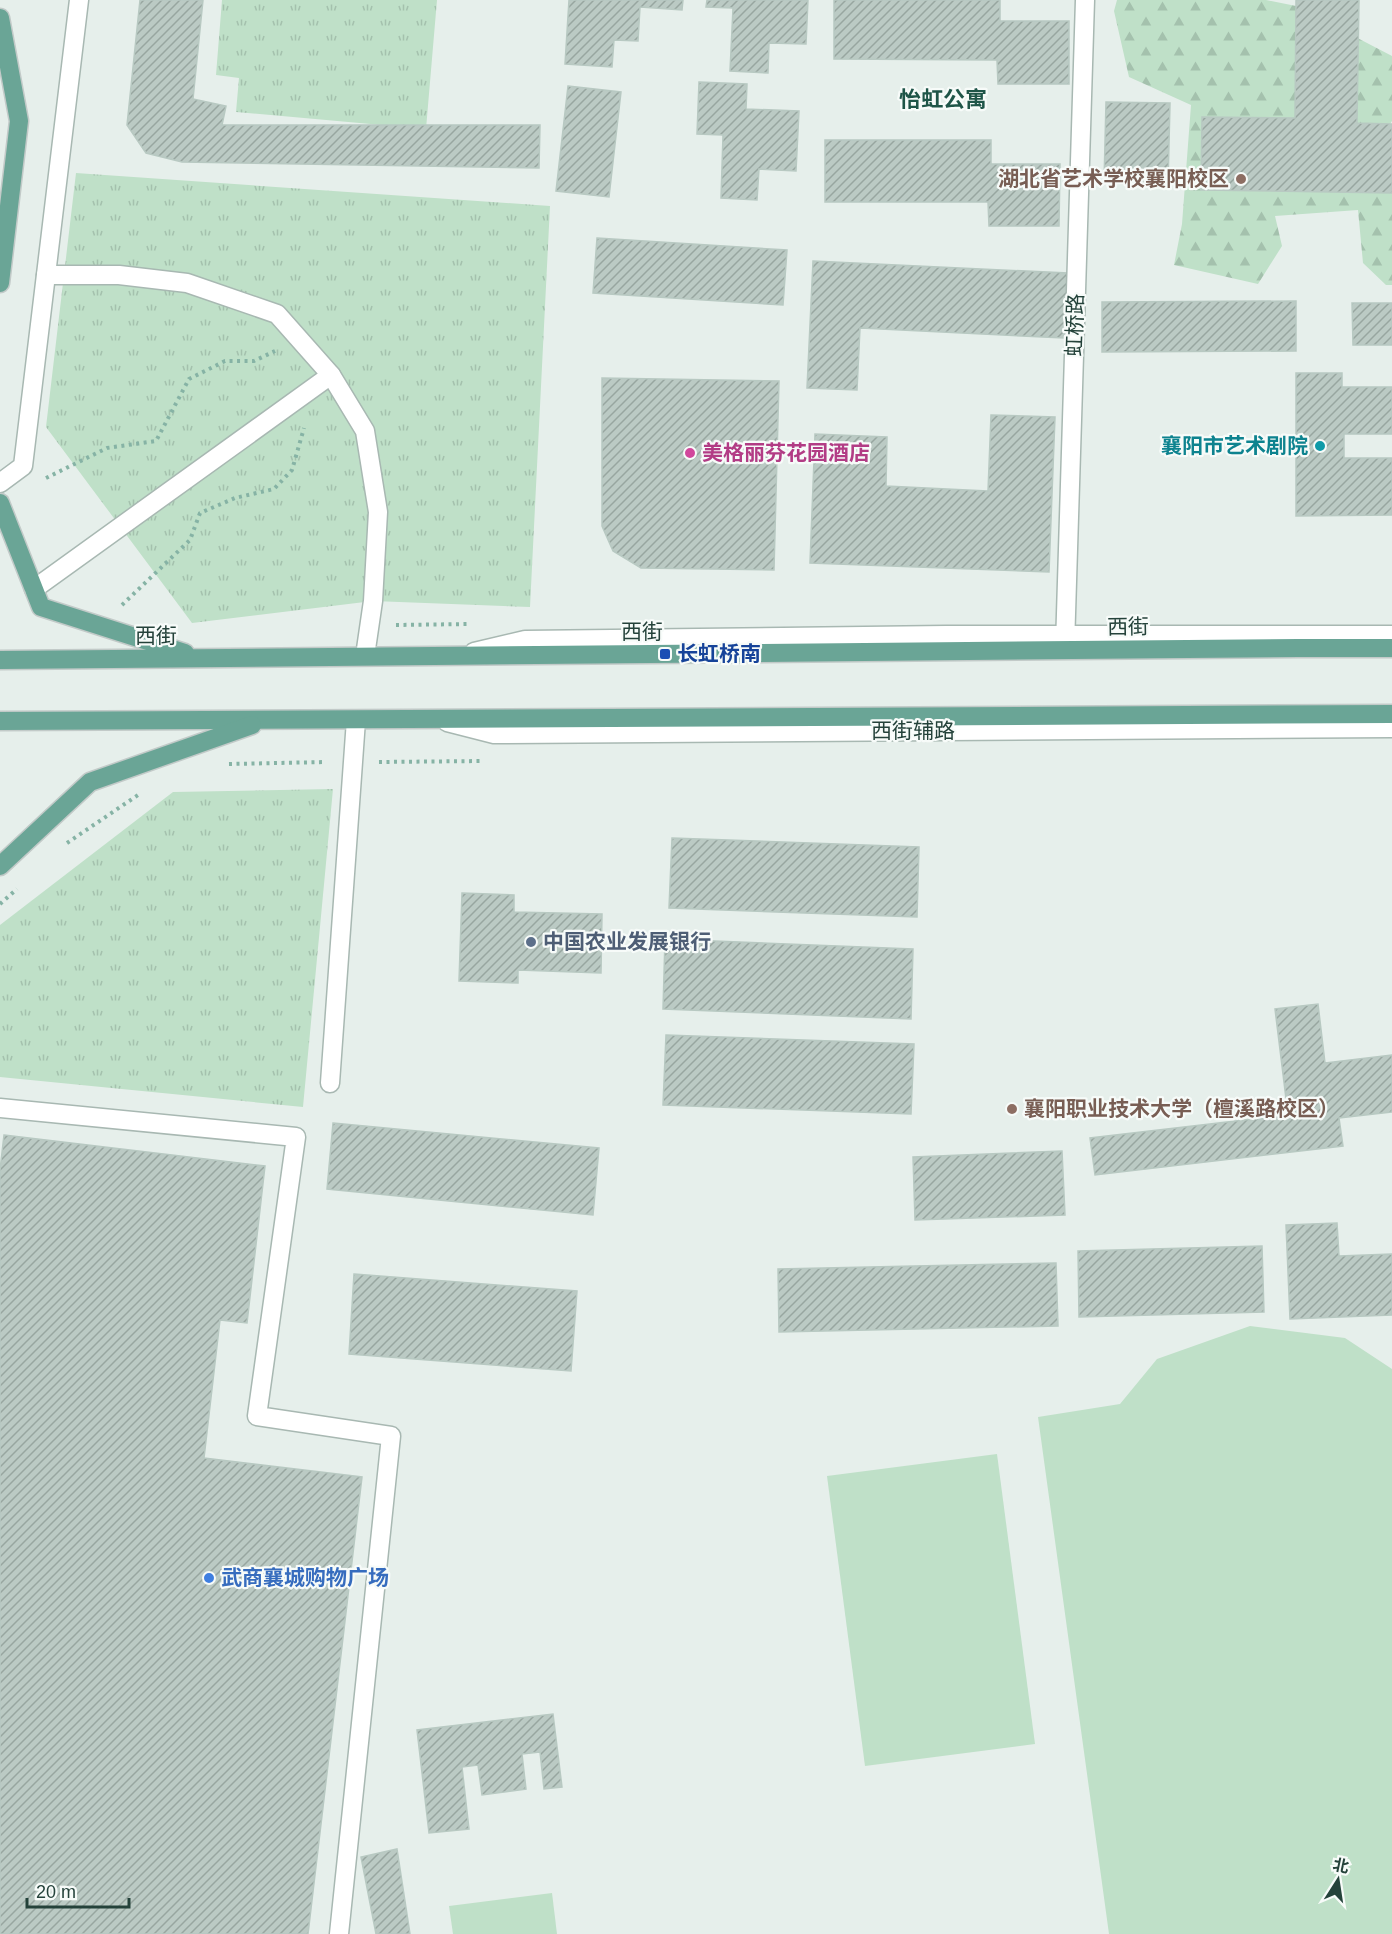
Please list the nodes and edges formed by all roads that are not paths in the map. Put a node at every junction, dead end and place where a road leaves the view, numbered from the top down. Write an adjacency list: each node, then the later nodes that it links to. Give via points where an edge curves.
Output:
1 (79, 0): 4 (street)
2 (1085, 0): 11 (street, 虹桥路)
3 (0, 18): 5 (main road, via 19,122)
4 (46, 275): 6 (street, via 119,274 187,283 277,314); 7 (street, via 23,466)
5 (0, 283)
6 (330, 375): 9 (street); 13 (street, via 365,431 378,512 373,601)
7 (0, 483)
8 (0, 502): 9 (main road)
9 (34, 589): 14 (main road, via 41,607)
10 (1392, 635): 11 (street)
11 (1066, 642): 12 (main road, 西街); 13 (main road, 西街)
12 (1392, 648)
13 (365, 656): 14 (main road, 西街)
14 (201, 658): 15 (main road, 西街)
15 (0, 660)
16 (1392, 714): 17 (main road)
17 (437, 719): 19 (main road); 21 (street, 西街辅路, via 494,734)
18 (266, 720): 19 (main road); 20 (main road); 22 (main road, via 90,782)
19 (356, 720): 23 (street)
20 (0, 721)
21 (1392, 729)
22 (0, 866)
23 (330, 1083)
24 (0, 1108): 25 (street, via 296,1137 257,1416 391,1436)
25 (339, 1934)

